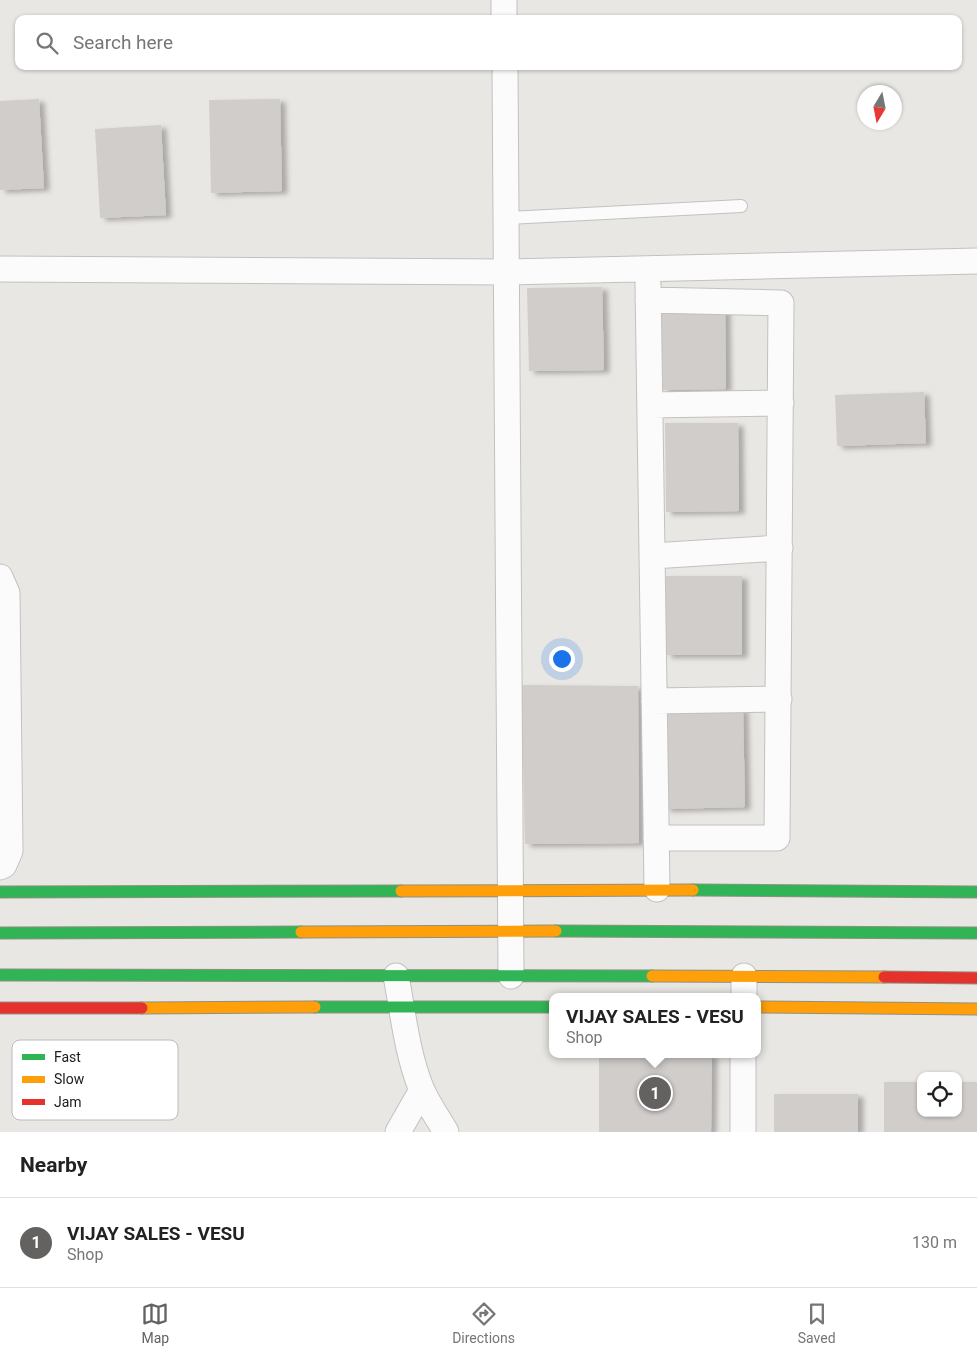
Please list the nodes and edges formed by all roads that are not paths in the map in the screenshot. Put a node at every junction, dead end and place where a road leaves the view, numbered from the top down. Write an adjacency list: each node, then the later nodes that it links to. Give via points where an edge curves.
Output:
1 (504, 0): 2 (street)
2 (504, 15)
3 (505, 70): 5 (street)
4 (741, 206): 5 (lane)
5 (506, 218): 9 (street)
6 (977, 261): 7 (street)
7 (648, 268): 9 (street); 10 (street)
8 (0, 269): 9 (street)
9 (507, 272): 23 (street)
10 (648, 300): 11 (street, via 781,303); 12 (street)
11 (781, 403): 12 (street); 13 (street)
12 (650, 405): 14 (street)
13 (780, 548): 14 (street); 17 (street)
14 (652, 556): 18 (street)
15 (0, 578): 16 (street, via 7,593)
16 (4, 655): 19 (street)
17 (779, 699): 18 (street); 20 (street, via 776,838)
18 (654, 701): 20 (street)
19 (5, 801): 21 (street, via 10,851)
20 (656, 838): 22 (street)
21 (0, 867)
22 (657, 889): 23 (main road); 25 (main road)
23 (510, 891): 24 (main road); 26 (street)
24 (0, 892)
25 (977, 892)
26 (511, 932): 27 (main road); 28 (main road); 31 (street)
27 (0, 933)
28 (977, 933)
29 (0, 975): 30 (main road)
30 (396, 976): 31 (main road); 37 (street)
31 (512, 976): 33 (main road)
32 (977, 978): 33 (main road)
33 (744, 986)
34 (549, 1007): 37 (main road)
35 (761, 1007): 38 (main road)
36 (0, 1008): 37 (main road)
37 (402, 1008): 40 (street)
38 (977, 1009)
39 (743, 1058): 43 (street)
40 (422, 1090): 41 (street); 42 (street)
41 (398, 1132)
42 (446, 1132)
43 (743, 1132)

